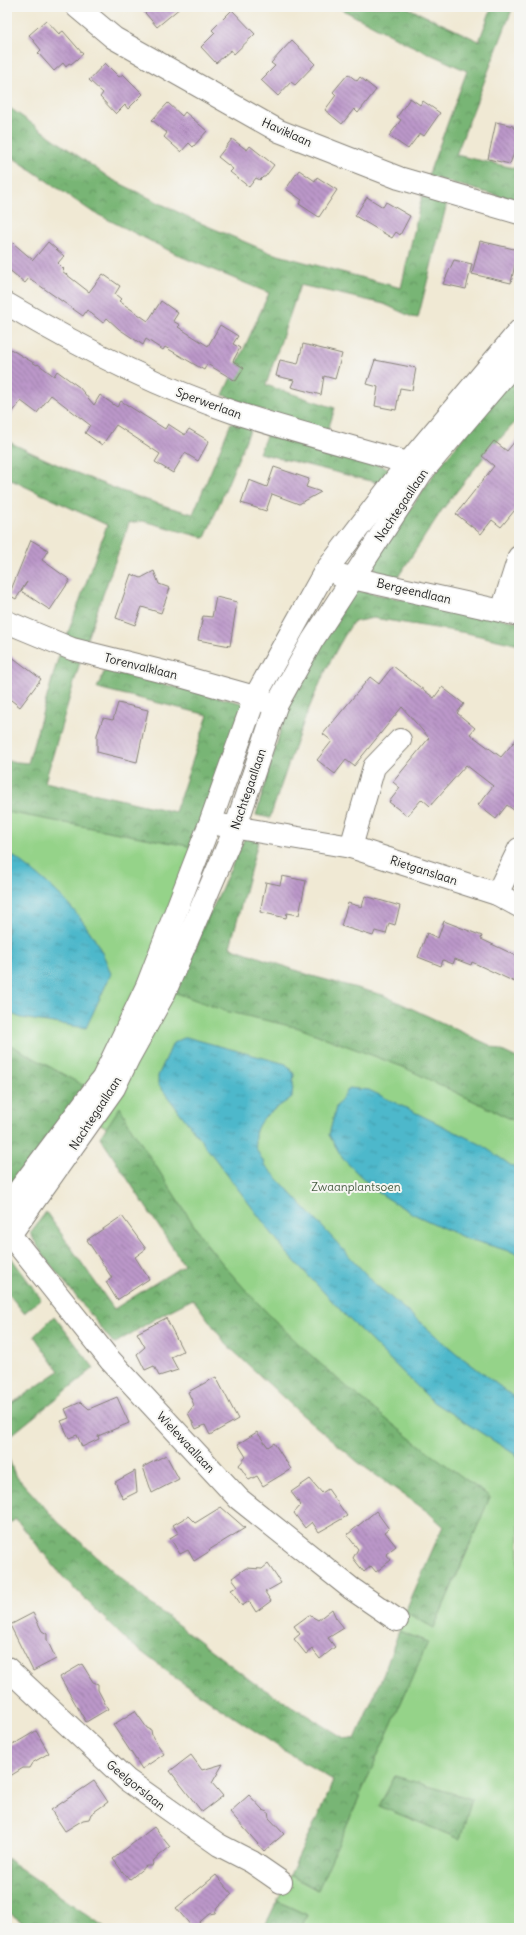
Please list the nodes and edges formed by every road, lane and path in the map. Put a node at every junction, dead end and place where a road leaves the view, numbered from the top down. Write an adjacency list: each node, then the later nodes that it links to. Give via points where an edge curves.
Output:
1 (77, 7): 2 (street, Haviklaan, via 114,38 279,131 399,178)
2 (519, 213)
3 (7, 304): 5 (street, Sperwerlaan, via 55,333 167,388 233,412)
4 (517, 344): 5 (street, Nachtegaallaan)
5 (415, 468): 7 (street, Nachtegaallaan); 8 (street, Nachtegaallaan)
6 (519, 557): 9 (street, Bergeendlaan)
7 (324, 573): 8 (street, Bergeendlaan); 11 (street, Nachtegaallaan)
8 (352, 577): 9 (street, Bergeendlaan); 12 (street, Nachtegaallaan)
9 (511, 613)
10 (7, 622): 11 (street, Torenvalklaan, via 72,649)
11 (255, 697): 12 (street, Torenvalklaan); 14 (street, Nachtegaallaan)
12 (276, 706): 15 (street, Nachtegaallaan)
13 (400, 740): 16 (street, via 374,767)
14 (210, 823): 15 (street, Rietganslaan); 20 (street, Nachtegaallaan, via 147,986 103,1078)
15 (235, 829): 16 (street, Rietganslaan); 21 (street, Nachtegaallaan, via 164,994 114,1088)
16 (351, 846): 18 (street, Rietganslaan)
17 (519, 849): 18 (street)
18 (497, 894): 19 (street, Rietganslaan)
19 (519, 906)
20 (7, 1206)
21 (8, 1235): 22 (street, Wielewaallaan, via 110,1360 239,1499 352,1589)
22 (397, 1620)
23 (7, 1668): 24 (street, Geelgorslaan, via 127,1780 219,1845 252,1862)
24 (281, 1882)

